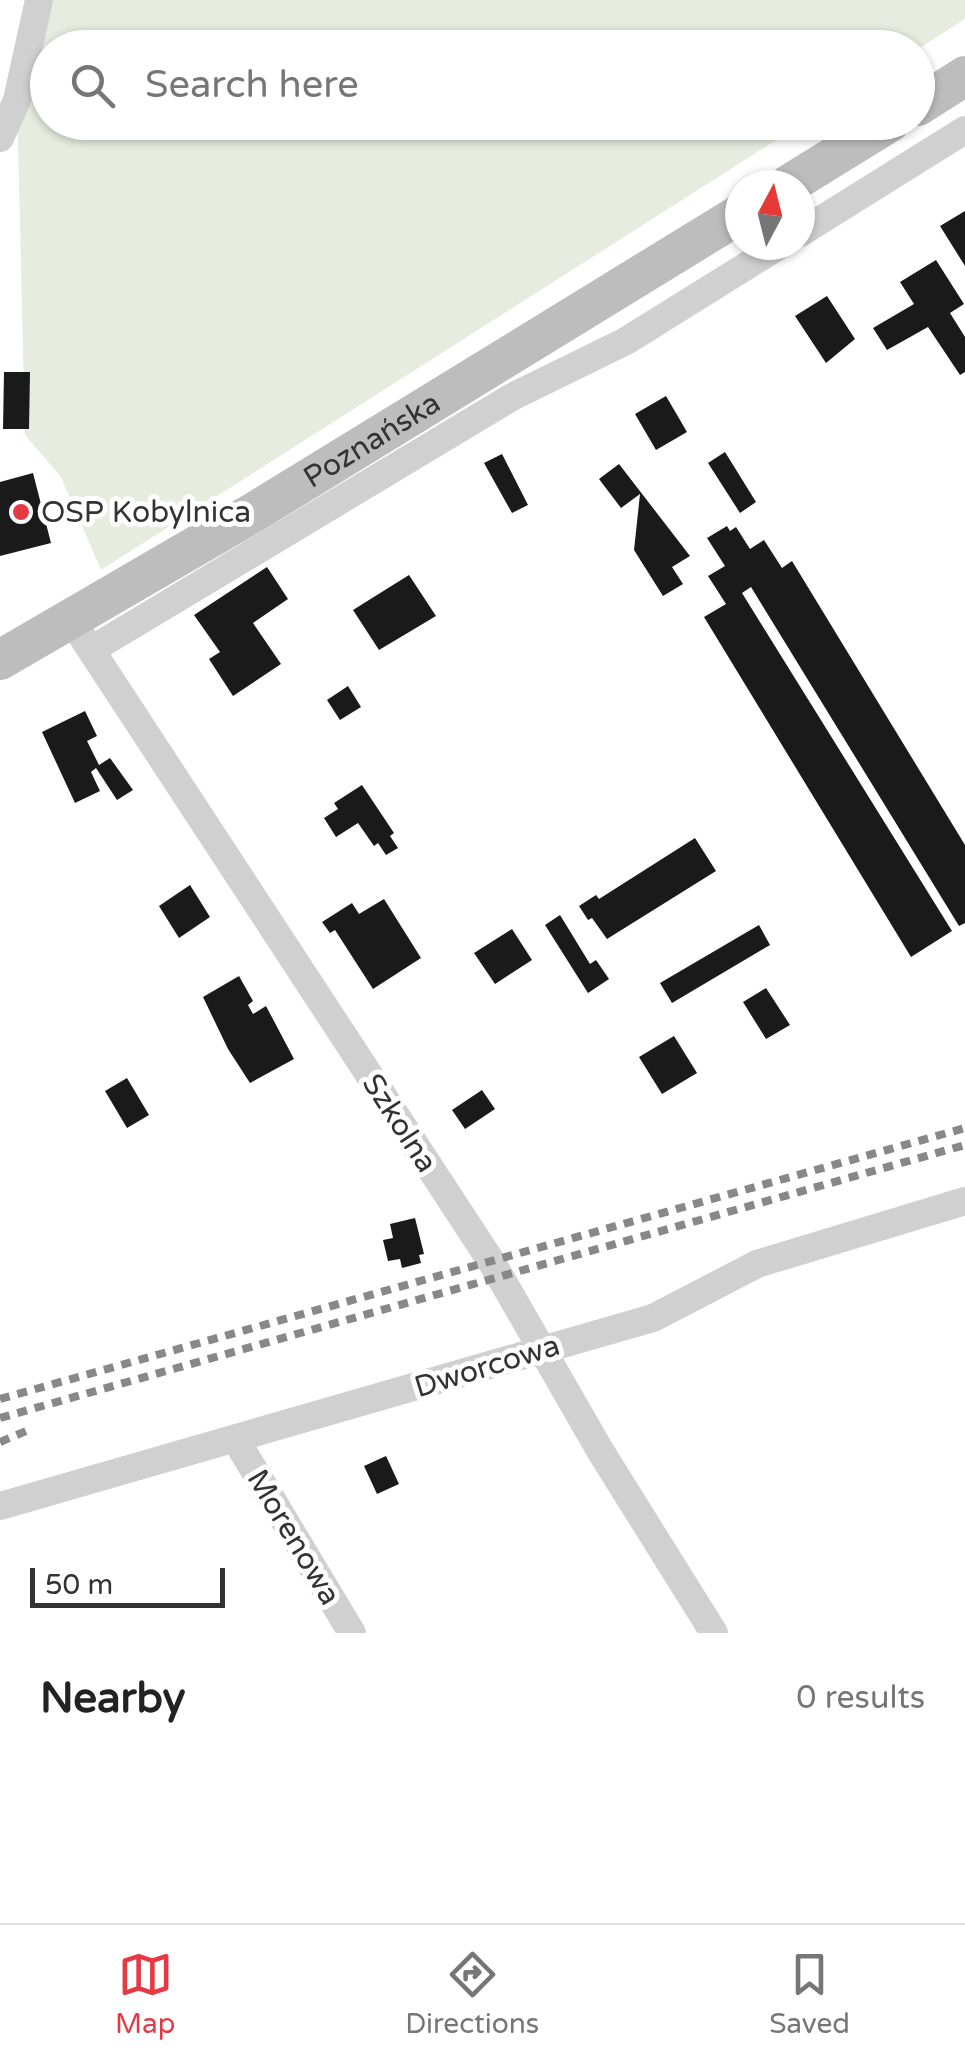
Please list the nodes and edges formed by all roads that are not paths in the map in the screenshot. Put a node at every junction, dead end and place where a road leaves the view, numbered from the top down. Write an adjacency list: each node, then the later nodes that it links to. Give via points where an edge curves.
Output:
1 (39, 0): 2 (street)
2 (32, 30)
3 (30, 41): 7 (street, via 17,100)
4 (965, 76): 5 (main road)
5 (935, 95)
6 (965, 130): 10 (street)
7 (0, 138)
8 (861, 140): 9 (main road)
9 (812, 170)
10 (815, 223)
11 (725, 224): 13 (main road, Poznańska)
12 (756, 260): 13 (street, via 626,341)
13 (265, 525): 14 (main road, Poznańska)
14 (81, 636): 15 (main road, Poznańska); 17 (street, Szkolna, via 491,1262)
15 (0, 660)
16 (965, 1201): 17 (street, Dworcowa, via 758,1264 653,1318)
17 (541, 1349): 18 (street, Dworcowa); 21 (street, Szkolna)
18 (236, 1440): 19 (street, Dworcowa); 20 (street, Morenowa)
19 (0, 1506)
20 (352, 1633)
21 (714, 1633)

